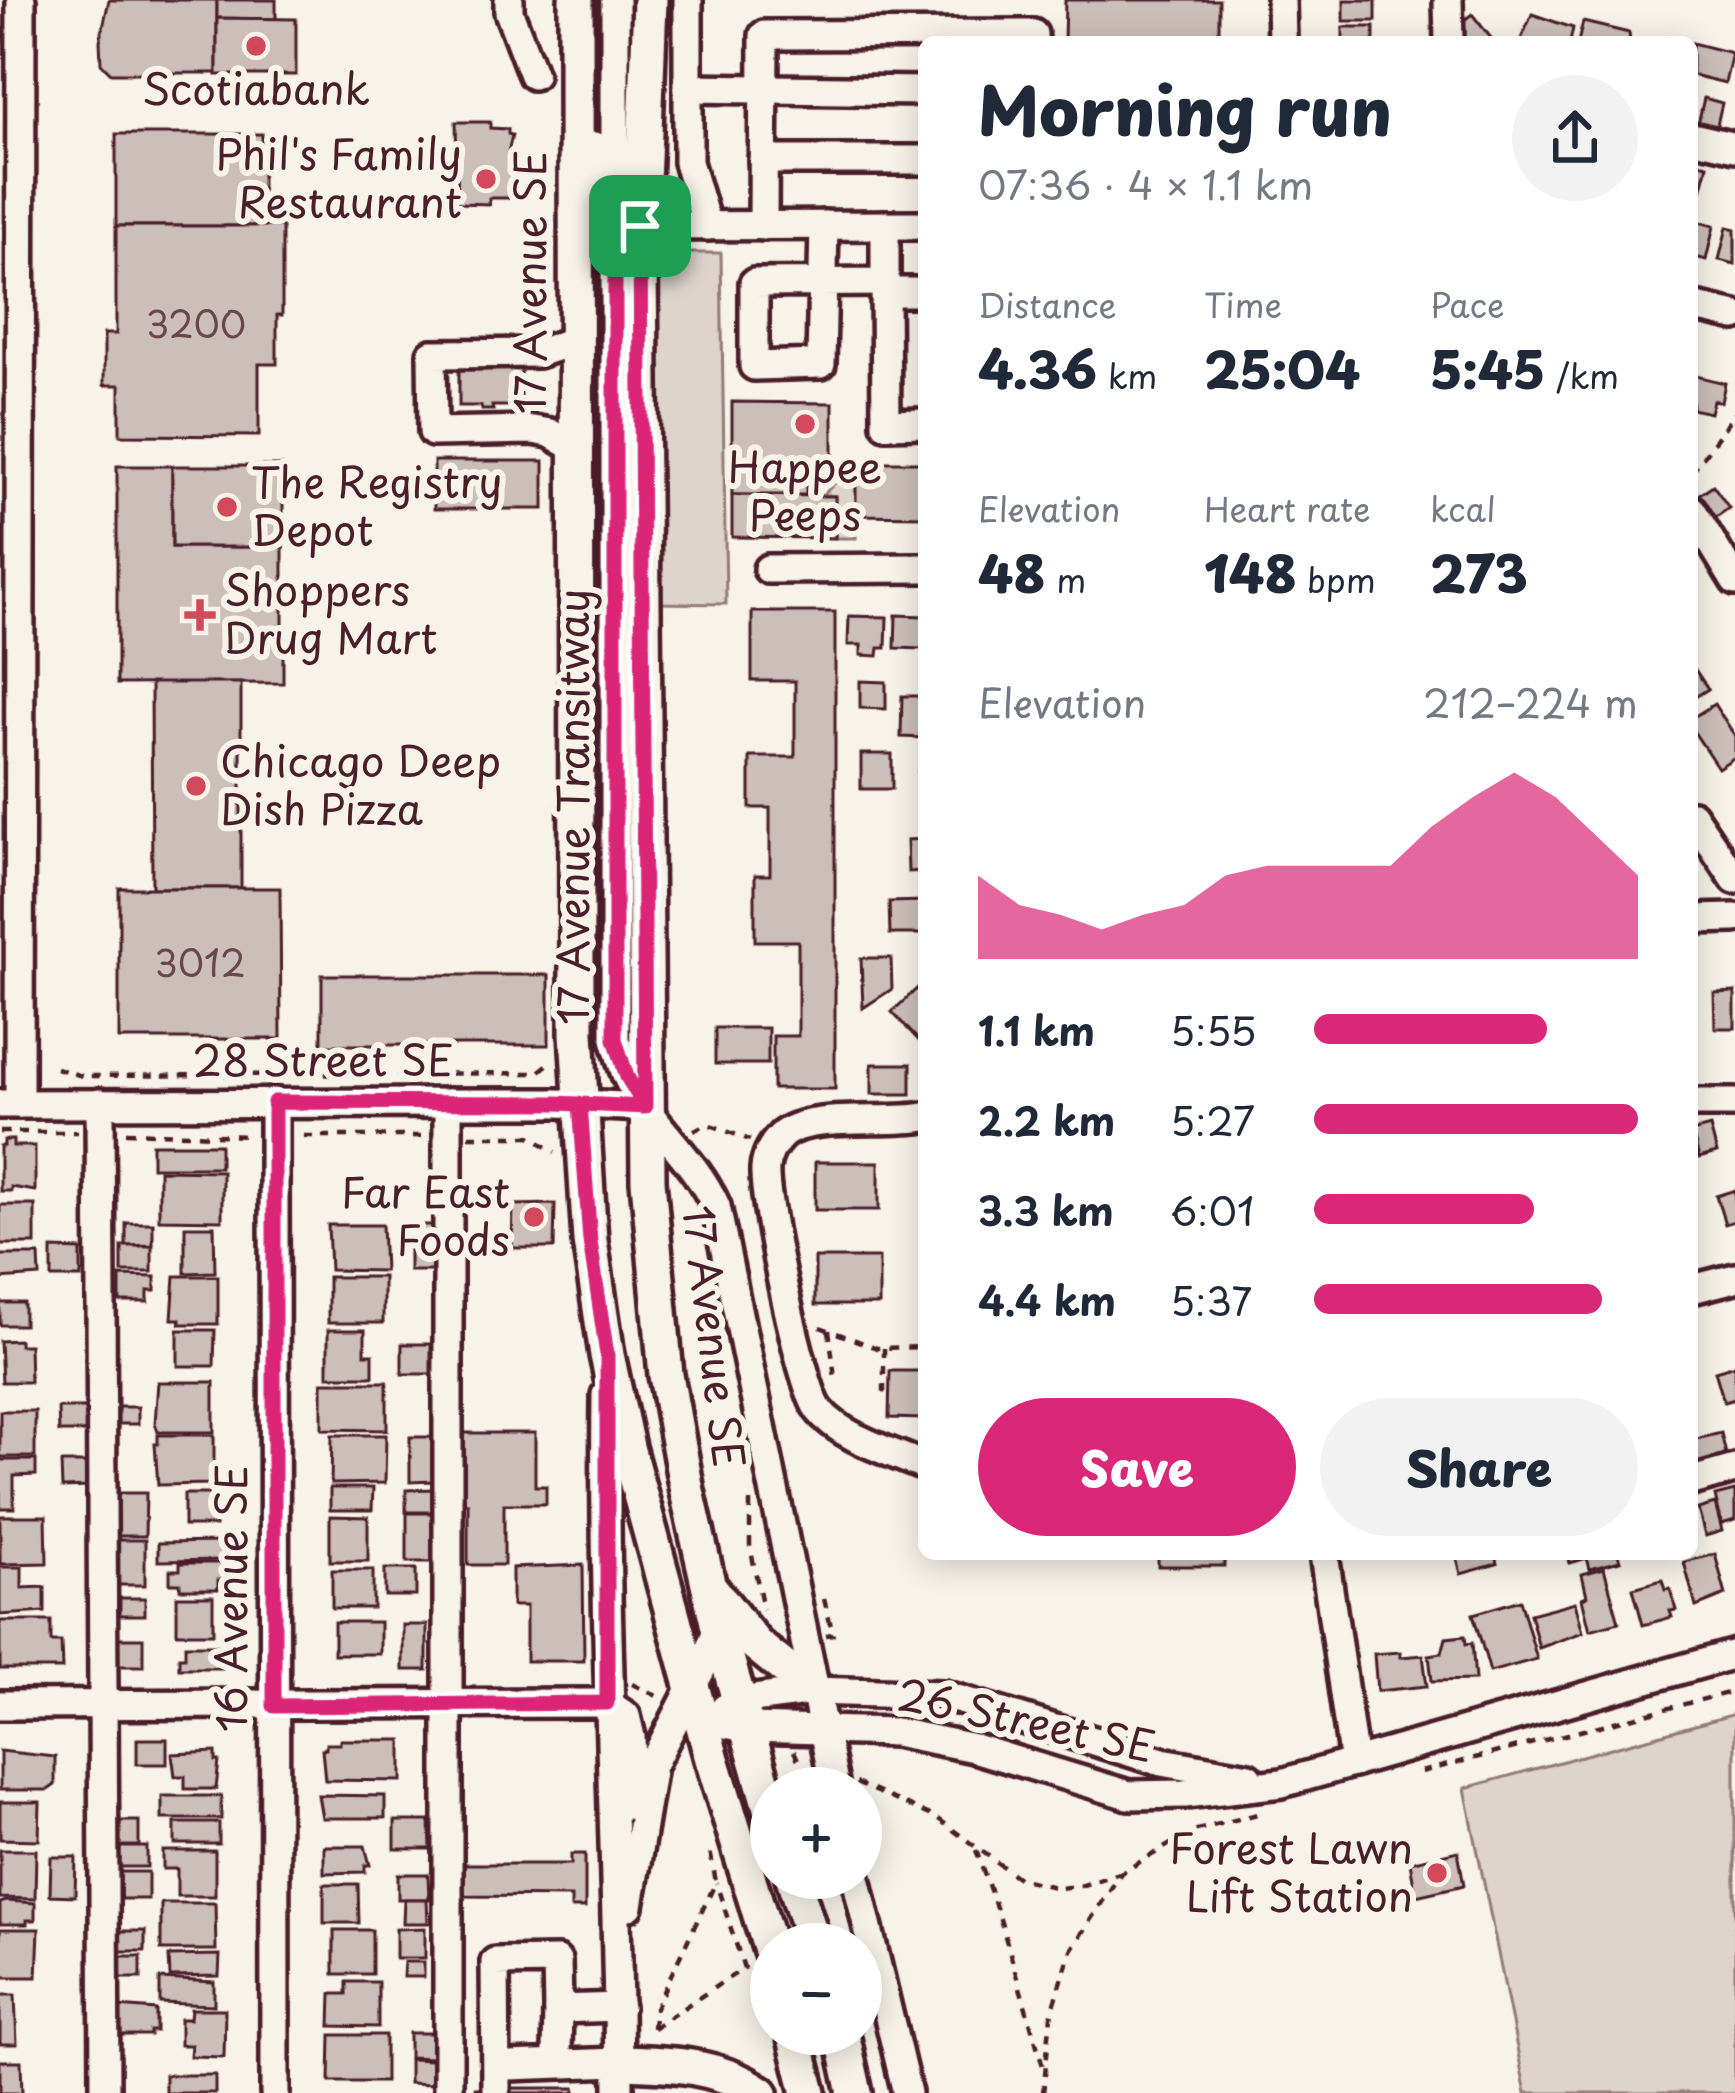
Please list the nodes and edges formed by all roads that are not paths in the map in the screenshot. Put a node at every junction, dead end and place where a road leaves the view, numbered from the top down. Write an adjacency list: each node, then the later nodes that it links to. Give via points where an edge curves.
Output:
1 (21, 0): 16 (street)
2 (509, 0): 12 (street)
3 (615, 0): 21 (street)
4 (650, 0): 21 (main road, 17 Avenue SE)
5 (688, 0): 13 (street)
6 (1281, 0): 10 (street)
7 (1448, 0): 11 (street)
8 (576, 5): 21 (main road, via 593,47 596,182); 32 (main road, 17 Avenue SE)
9 (1033, 36): 14 (street, via 764,35)
10 (1282, 36)
11 (1449, 36)
12 (533, 75)
13 (688, 88): 14 (street); 25 (street, via 688,162)
14 (764, 89): 15 (street); 19 (street)
15 (918, 92)
16 (11, 130): 27 (street)
17 (1698, 138): 18 (street)
18 (1735, 147)
19 (763, 160): 20 (street); 26 (street)
20 (918, 160)
21 (628, 222): 25 (street); 52 (main road, 17 Avenue SE)
22 (824, 225): 23 (street); 26 (street); 28 (street, via 823,284)
23 (885, 225): 24 (street); 28 (street)
24 (918, 225)
25 (707, 226): 26 (street)
26 (763, 226)
27 (11, 280): 34 (street)
28 (885, 287): 29 (street); 33 (street, via 886,424)
29 (918, 291)
30 (1698, 307): 31 (street)
31 (1735, 316)
32 (576, 340): 35 (main road, 17 Avenue SE); 35 (street, via 538,353 432,354 433,432 533,430)
33 (918, 423)
34 (10, 424): 39 (street)
35 (577, 449): 51 (main road, 17 Avenue SE)
36 (1698, 520): 40 (street)
37 (918, 568): 38 (street)
38 (768, 569)
39 (10, 576): 50 (street)
40 (1735, 581)
41 (1698, 823): 42 (street)
42 (1735, 879)
43 (1735, 918): 44 (street)
44 (1698, 919)
45 (274, 1102): 46 (street, 28 Street SE); 47 (street, 28 Street SE); 70 (street, 16 Avenue SE)
46 (100, 1103): 50 (street, 28 Street SE); 67 (street)
47 (448, 1103): 51 (street, 28 Street SE); 68 (street)
48 (1698, 1103): 49 (street)
49 (1735, 1103)
50 (10, 1104)
51 (580, 1104): 52 (street, 28 Street SE); 56 (main road, 17 Avenue SE)
52 (645, 1107): 61 (main road, 17 Avenue SE, via 664,1357); 65 (street, via 716,1206)
53 (918, 1118): 57 (street, via 818,1122 784,1133 765,1169 811,1396 821,1414)
54 (1735, 1278): 55 (street)
55 (1698, 1287)
56 (607, 1355): 64 (street, 17 Avenue SE); 66 (main road, 17 Avenue SE)
57 (918, 1463)
58 (1735, 1468): 59 (street)
59 (1698, 1478)
60 (1325, 1560): 74 (street)
61 (708, 1585): 62 (main road, 17 Avenue SE); 65 (main road, via 755,1644)
62 (718, 1627): 66 (street); 71 (main road, 17 Avenue SE)
63 (1735, 1654): 74 (street, 26 Street SE)
64 (614, 1691): 68 (street); 78 (street, via 631,1737); 81 (street, 17 Avenue SE)
65 (813, 1691): 71 (street, 26 Street SE); 73 (street); 77 (street, 26 Street SE, via 944,1695)
66 (681, 1693): 72 (main road, 17 Avenue SE); 78 (street, via 652,1765)
67 (104, 1705): 69 (street); 70 (street); 87 (street)
68 (446, 1705): 70 (street); 89 (street)
69 (0, 1706)
70 (274, 1706): 88 (street, 16 Avenue SE)
71 (742, 1714): 72 (street, 26 Street SE); 73 (street, 26 Street SE); 75 (main road, 17 Avenue SE)
72 (701, 1719): 80 (main road, 17 Avenue SE)
73 (821, 1727): 76 (street); 77 (street, 26 Street SE, via 945,1741 1129,1795)
74 (1354, 1763): 77 (street, 26 Street SE)
75 (758, 1767)
76 (835, 1767)
77 (1278, 1796)
78 (635, 1858): 81 (street)
79 (861, 1899): 93 (street)
80 (763, 1923)
81 (619, 1996): 82 (street); 86 (street)
82 (558, 2009): 83 (street); 86 (street, via 557,1961 495,1962 502,2077)
83 (557, 2052)
84 (799, 2055): 91 (main road)
85 (847, 2055): 92 (main road)
86 (619, 2078): 90 (main road, via 671,2064 722,2073)
87 (105, 2093)
88 (274, 2093)
89 (448, 2093)
90 (760, 2093)
91 (809, 2093)
92 (855, 2093)
93 (907, 2093)

